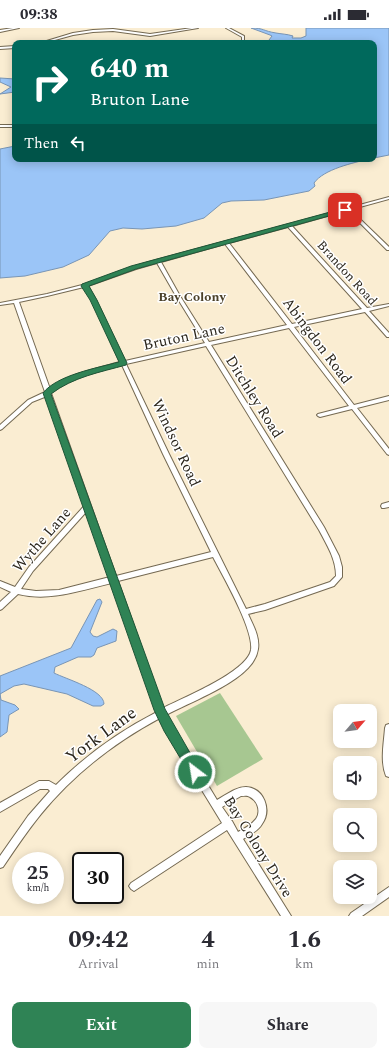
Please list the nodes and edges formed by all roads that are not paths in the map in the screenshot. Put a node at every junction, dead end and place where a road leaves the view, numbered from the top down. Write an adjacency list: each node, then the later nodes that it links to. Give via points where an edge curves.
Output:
1 (17, 28): 5 (street)
2 (126, 28): 6 (street)
3 (197, 28): 6 (street, via 154,35)
4 (227, 28): 8 (street, via 243,37)
5 (0, 31)
6 (120, 31): 7 (street, via 82,32)
7 (52, 40)
8 (243, 40)
9 (12, 47): 10 (street)
10 (0, 48)
11 (0, 126): 12 (street)
12 (12, 126)
13 (389, 198): 14 (street)
14 (346, 210): 15 (street); 18 (street)
15 (289, 225): 17 (street); 25 (street, Brandon Road)
16 (389, 242): 18 (street)
17 (226, 243): 20 (street); 26 (street, Abingdon Road)
18 (382, 243): 19 (street)
19 (389, 249)
20 (158, 261): 21 (street); 28 (street, Ditchley Road)
21 (84, 286): 22 (street); 29 (street, Windsor Road, via 94,300)
22 (16, 301): 23 (street); 30 (street, Bay Colony Drive)
23 (0, 304)
24 (389, 305): 25 (street, Bruton Lane)
25 (365, 310): 26 (street, Bruton Lane); 27 (street, Brandon Road)
26 (291, 326): 28 (street, Bruton Lane); 32 (street, Abingdon Road)
27 (389, 336)
28 (208, 344): 29 (street, Bruton Lane); 42 (street, Ditchley Road, via 319,524 338,562 339,574 336,581 328,586)
29 (123, 363): 30 (street, Bruton Lane, via 76,377); 37 (street, Windsor Road)
30 (47, 393): 34 (street, Bruton Lane, via 30,401); 36 (street, Bay Colony Drive)
31 (389, 398): 32 (street)
32 (353, 407): 33 (street); 35 (street, Abingdon Road)
33 (320, 415)
34 (0, 428)
35 (389, 454)
36 (87, 507): 38 (street, Bay Colony Drive); 40 (street, Wythe Lane, via 31,569)
37 (214, 554): 38 (street); 42 (street, Windsor Road)
38 (113, 580): 40 (street, via 58,593); 43 (street, Bay Colony Drive)
39 (0, 584): 40 (street)
40 (16, 590): 41 (street, Wythe Lane)
41 (0, 607)
42 (244, 612): 43 (street, York Lane, via 255,641 254,653 248,663 219,684)
43 (161, 714): 46 (street, York Lane, via 117,740 79,769); 47 (street, Bay Colony Drive)
44 (389, 728): 45 (street, via 386,746)
45 (389, 773)
46 (57, 790): 48 (street, via 49,785 39,785); 51 (street, York Lane, via 42,806)
47 (216, 805): 49 (street, Bay Colony Drive); 50 (street, via 241,792 251,792 260,799 263,809 261,819)
48 (0, 808)
49 (228, 824): 50 (street, Bay Colony Drive); 52 (street)
50 (237, 838): 54 (street, Bay Colony Drive)
51 (0, 864)
52 (134, 886)
53 (389, 892): 55 (street)
54 (286, 916)
55 (354, 916)

